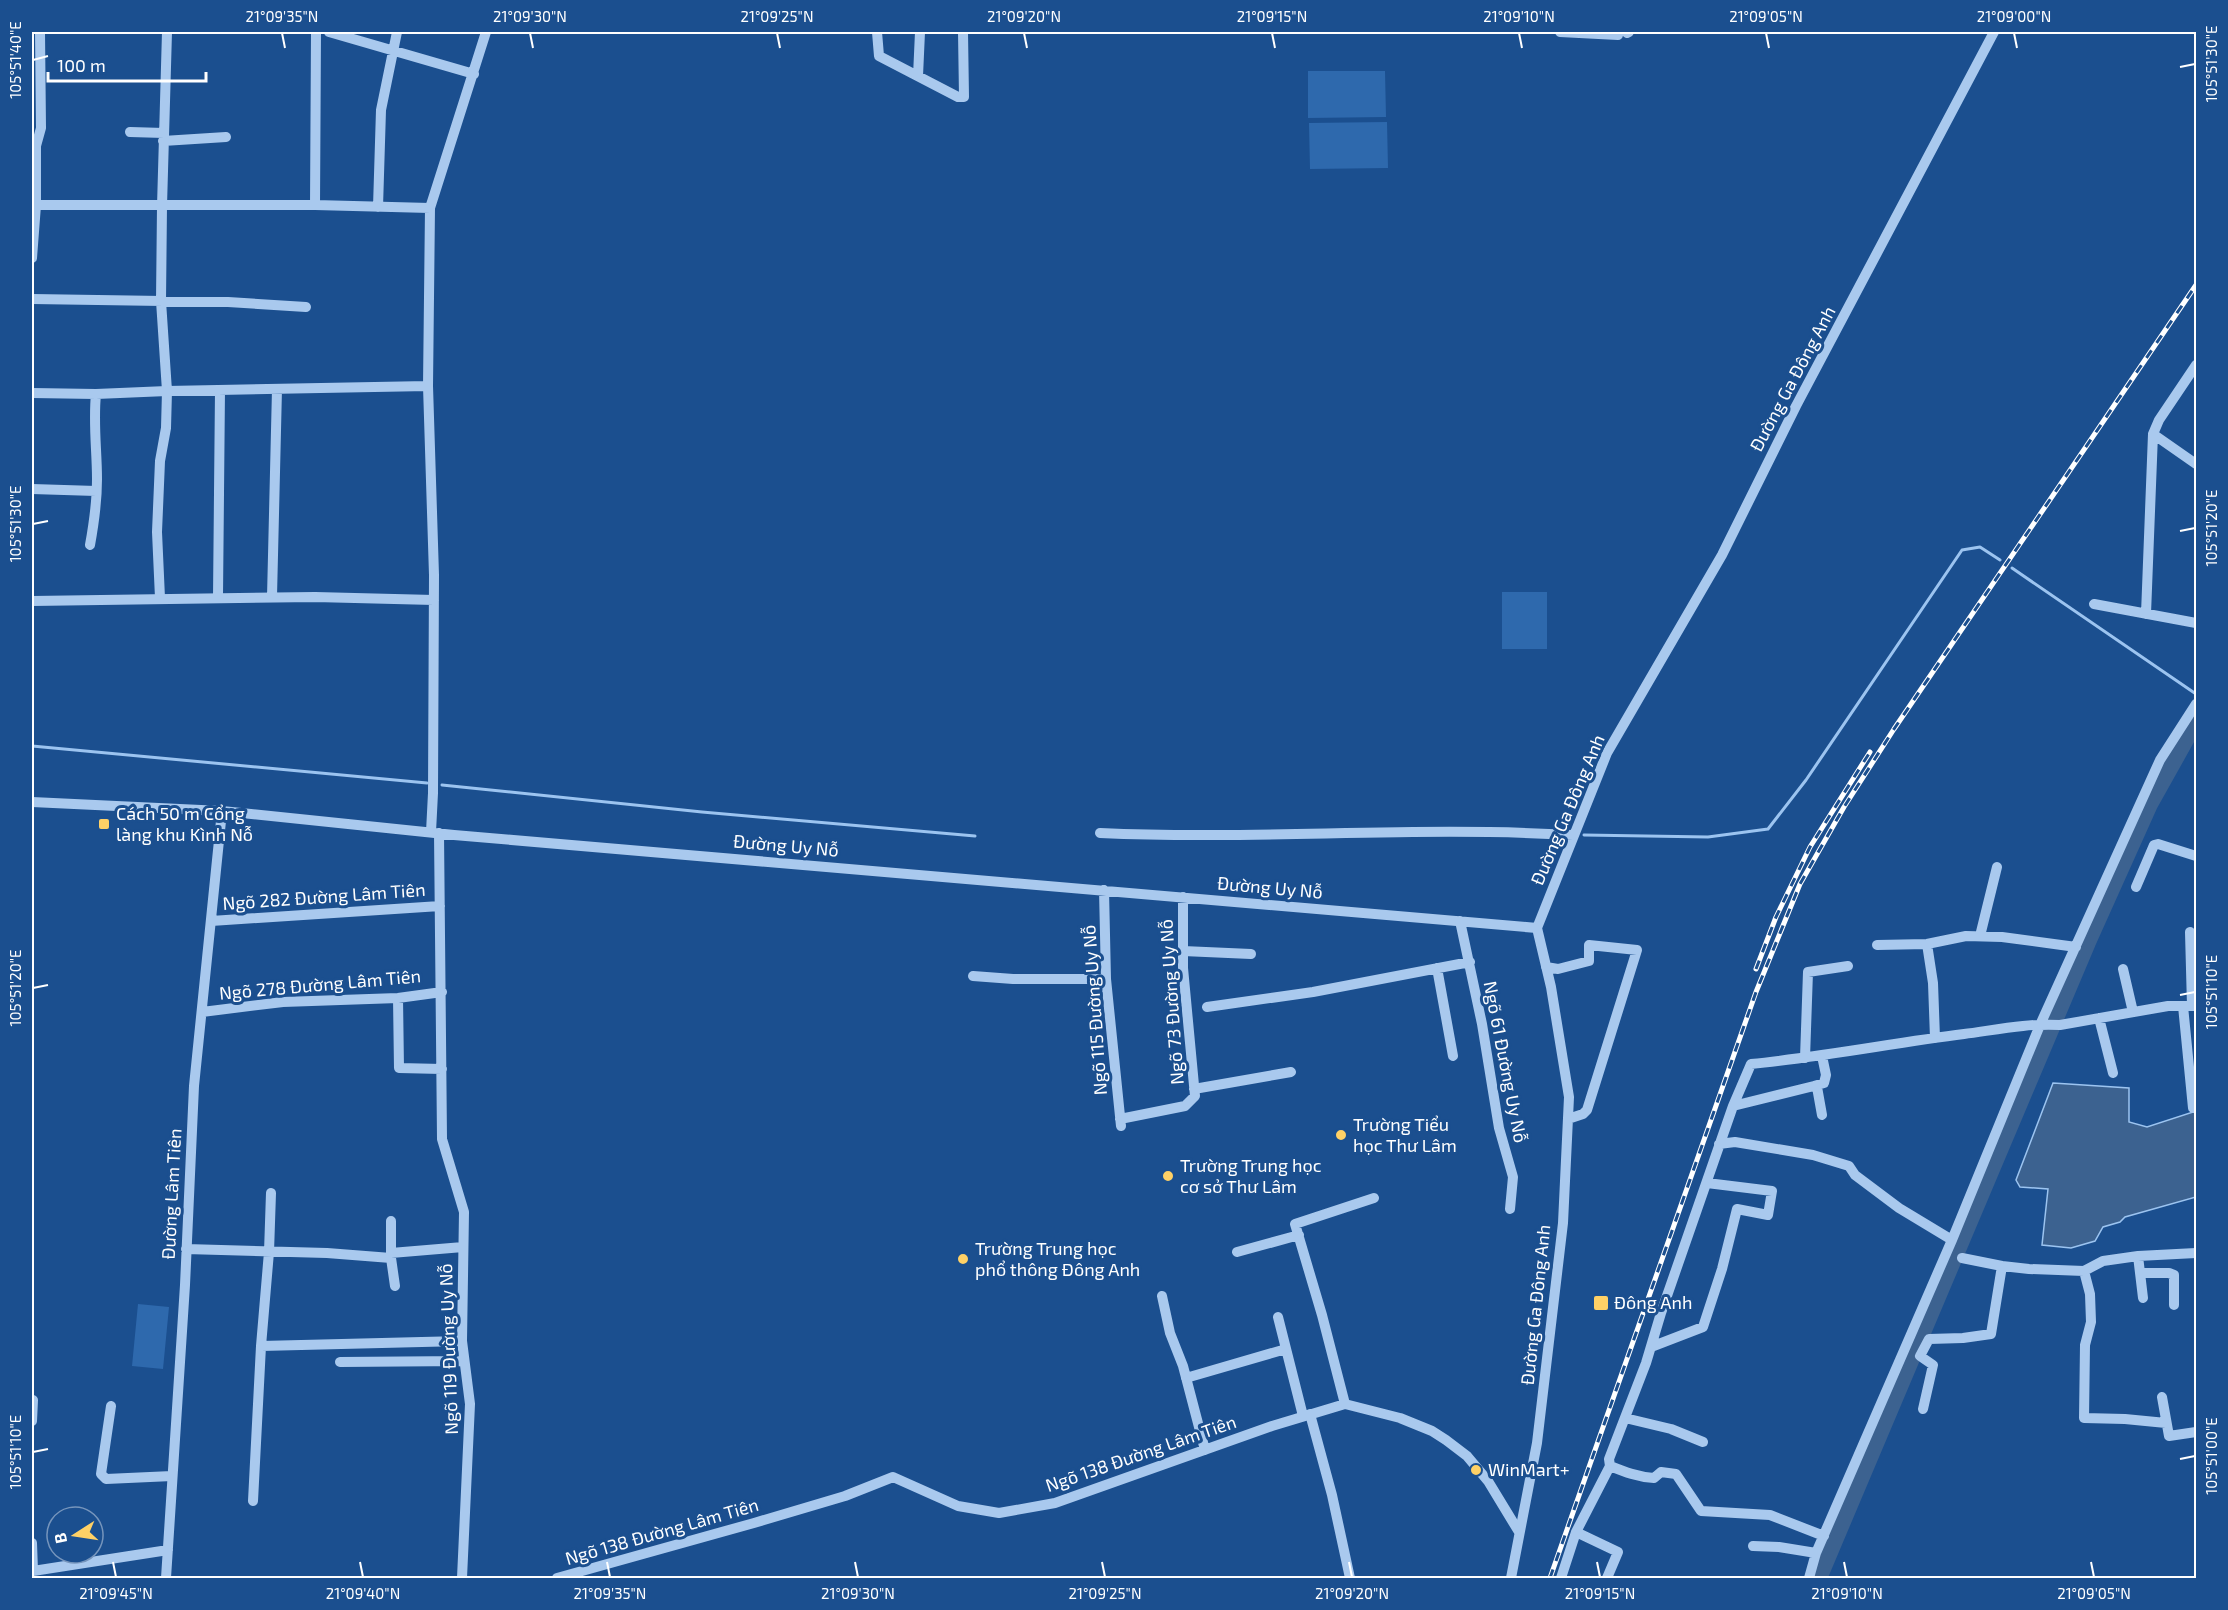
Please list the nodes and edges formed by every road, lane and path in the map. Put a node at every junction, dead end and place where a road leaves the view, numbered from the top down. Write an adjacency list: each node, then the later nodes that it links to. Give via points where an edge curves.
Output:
1 (40, 32): 19 (street, via 41,128)
2 (167, 32): 17 (street)
3 (316, 32): 21 (street)
4 (329, 32): 13 (street)
5 (397, 32): 13 (street)
6 (486, 32): 14 (street, Ngõ 119 Đường Uy Nỗ)
7 (877, 32): 15 (street, via 879,56)
8 (920, 32): 15 (street)
9 (963, 32): 15 (street, via 964,97)
10 (1560, 32): 12 (street)
11 (1994, 32): 54 (street, Đường Ga Đông Anh, via 1796,406 1722,555 1607,753)
12 (1625, 33)
13 (393, 50): 14 (street); 23 (street, via 381,110)
14 (474, 74): 24 (street, Ngõ 119 Đường Uy Nỗ)
15 (918, 76)
16 (130, 132): 17 (street)
17 (164, 137): 18 (street); 22 (street)
18 (226, 137)
19 (34, 146): 20 (street)
20 (36, 205): 22 (street); 25 (street)
21 (315, 205): 22 (street); 23 (street)
22 (162, 206): 27 (street)
23 (378, 207): 24 (street)
24 (430, 208): 30 (street, Ngõ 119 Đường Uy Nỗ)
25 (32, 258)
26 (32, 299): 27 (street)
27 (161, 302): 28 (street); 33 (street)
28 (306, 307)
29 (2196, 365): 36 (street)
30 (428, 386): 31 (street); 44 (street, Ngõ 119 Đường Uy Nỗ)
31 (277, 388): 32 (street); 42 (street)
32 (220, 390): 33 (street); 41 (street)
33 (167, 391): 35 (street); 43 (street, via 157,532)
34 (32, 393): 35 (street)
35 (96, 394): 39 (street)
36 (2153, 434): 37 (street); 47 (street)
37 (2196, 464)
38 (32, 489): 39 (street)
39 (96, 491): 40 (street)
40 (90, 545)
41 (218, 597): 42 (street); 43 (street)
42 (272, 597): 44 (street)
43 (160, 598): 45 (street)
44 (434, 600): 52 (street, Ngõ 119 Đường Uy Nỗ)
45 (32, 601)
46 (2094, 604): 47 (street)
47 (2146, 614): 48 (street)
48 (2196, 623)
49 (2196, 704): 68 (street, via 2160,760)
50 (32, 802): 51 (street, Đường Uy Nỗ)
51 (222, 812): 52 (street, Đường Uy Nỗ); 61 (street, Đường Lâm Tiên)
52 (435, 833): 58 (street, Đường Uy Nỗ); 60 (street, Ngõ 119 Đường Uy Nỗ)
53 (1100, 833): 54 (street)
54 (1573, 835): 63 (street, Đường Ga Đông Anh)
55 (2196, 856): 57 (street, via 2154,845)
56 (1997, 867): 65 (street)
57 (2136, 887)
58 (1104, 890): 59 (street, Đường Uy Nỗ); 77 (street, Ngõ 115 Đường Uy Nỗ)
59 (1183, 897): 62 (street, Đường Uy Nỗ); 69 (street, Ngõ 73 Đường Uy Nỗ)
60 (440, 906): 61 (street, Ngõ 282 Đường Lâm Tiên); 78 (street, Ngõ 119 Đường Uy Nỗ)
61 (211, 921): 82 (street, Đường Lâm Tiên)
62 (1460, 921): 63 (street, Đường Uy Nỗ); 71 (street, Ngõ 61 Đường Uy Nỗ)
63 (1537, 928): 73 (street, Đường Ga Đông Anh)
64 (2190, 932): 80 (street)
65 (1980, 936): 66 (street); 68 (street)
66 (1926, 944): 67 (street); 86 (street, via 1933,983)
67 (1877, 945)
68 (2076, 947): 85 (street)
69 (1183, 951): 70 (street); 94 (street, Ngõ 73 Đường Uy Nỗ)
70 (1251, 954)
71 (1470, 962): 74 (street); 104 (street, Ngõ 61 Đường Uy Nỗ, via 1498,1128 1513,1178)
72 (1848, 966): 89 (street, via 1808,972)
73 (1546, 967): 98 (street, Đường Ga Đông Anh, via 1569,1097); 98 (street, via 1558,969 1589,962 1589,945 1637,950 1587,1110)
74 (1437, 968): 81 (street); 87 (street)
75 (2123, 969): 83 (street)
76 (974, 976): 77 (street)
77 (1106, 979): 99 (street, Ngõ 115 Đường Uy Nỗ)
78 (442, 992): 79 (street, Ngõ 278 Đường Lâm Tiên); 90 (street, Ngõ 119 Đường Uy Nỗ)
79 (398, 998): 82 (street, Ngõ 278 Đường Lâm Tiên, via 283,1002); 90 (street, via 399,1068)
80 (2191, 1006): 83 (street); 96 (street)
81 (1207, 1007)
82 (202, 1012): 109 (street, Đường Lâm Tiên)
83 (2133, 1012): 84 (street)
84 (2099, 1018): 85 (street); 92 (street)
85 (2042, 1024): 86 (street); 107 (street)
86 (1935, 1038): 88 (street)
87 (1453, 1056)
88 (1822, 1056): 89 (street); 93 (street, via 1824,1083)
89 (1805, 1058): 95 (street, via 1751,1064)
90 (442, 1069): 108 (street, Ngõ 119 Đường Uy Nỗ, via 442,1138 464,1212)
91 (1291, 1072): 94 (street)
92 (2113, 1073)
93 (1814, 1086): 95 (street); 97 (street)
94 (1194, 1089): 99 (street, Ngõ 73 Đường Uy Nỗ, via 1195,1096 1185,1106)
95 (1733, 1106): 100 (street)
96 (2193, 1108)
97 (1822, 1115)
98 (1568, 1119): 146 (street, Đường Ga Đông Anh, via 1563,1223 1537,1443)
99 (1121, 1123)
100 (1719, 1144): 101 (street); 107 (street, via 1735,1142 1813,1155 1849,1166 1855,1175 1899,1208)
101 (1707, 1183): 126 (street); 126 (street, via 1772,1191 1768,1215 1737,1209 1703,1327)
102 (271, 1193): 110 (street)
103 (1374, 1198): 106 (street, via 1295,1224)
104 (1510, 1209)
105 (391, 1221): 113 (street)
106 (1299, 1234): 111 (street); 133 (street)
107 (1952, 1240): 148 (street)
108 (463, 1247): 113 (street); 124 (street, Ngõ 119 Đường Uy Nỗ)
109 (186, 1249): 110 (street); 144 (street, Đường Lâm Tiên)
110 (270, 1252): 113 (street); 125 (street)
111 (1237, 1252)
112 (2196, 1253): 114 (street)
113 (391, 1256): 119 (street)
114 (2138, 1256): 117 (street, via 2103,1261); 118 (street)
115 (1962, 1258): 116 (street)
116 (2002, 1266): 117 (street); 135 (street, via 1991,1334 1929,1339 1920,1356 1933,1365)
117 (2084, 1271): 139 (street, via 2091,1322 2085,1345 2084,1418)
118 (2140, 1273): 121 (street); 122 (street, via 2174,1275)
119 (394, 1286)
120 (1162, 1296): 130 (street)
121 (2143, 1298)
122 (2174, 1305)
123 (1278, 1317): 127 (street)
124 (462, 1341): 125 (street); 128 (street, Ngõ 119 Đường Uy Nỗ)
125 (261, 1346): 145 (street)
126 (1651, 1347): 137 (street)
127 (1286, 1349): 130 (street); 136 (street)
128 (464, 1361): 129 (street); 154 (street, Ngõ 119 Đường Uy Nỗ, via 470,1404)
129 (340, 1362)
130 (1186, 1378): 142 (street)
131 (2162, 1396): 139 (street)
132 (33, 1400): 138 (street)
133 (1345, 1404): 136 (street, Ngõ 138 Đường Lâm Tiên); 146 (street, via 1400,1418 1446,1440 1467,1456 1488,1481)
134 (111, 1407): 144 (street, via 101,1474 106,1479)
135 (1923, 1409)
136 (1307, 1415): 142 (street, Ngõ 138 Đường Lâm Tiên); 156 (street, via 1332,1495)
137 (1625, 1418): 141 (street, via 1671,1429); 143 (street, via 1609,1459)
138 (32, 1421)
139 (2166, 1423): 140 (street, via 2169,1436)
140 (2196, 1432)
141 (1702, 1442)
142 (1205, 1450): 155 (street, Ngõ 138 Đường Lâm Tiên, via 1055,1503 999,1513 958,1506 893,1477 845,1496)
143 (1610, 1466): 147 (street); 148 (street, via 1651,1478 1661,1472 1676,1474 1701,1511 1770,1515)
144 (172, 1476): 151 (street, Đường Lâm Tiên)
145 (253, 1502)
146 (1519, 1532): 157 (street, Đường Ga Đông Anh)
147 (1576, 1532): 158 (street); 159 (street, via 1618,1552)
148 (1824, 1536): 152 (street)
149 (32, 1543): 151 (street, via 33,1571)
150 (1753, 1546): 152 (street)
151 (168, 1550): 153 (street, Đường Lâm Tiên)
152 (1816, 1553): 160 (street)
153 (166, 1578)
154 (462, 1578)
155 (557, 1578)
156 (1350, 1578)
157 (1511, 1578)
158 (1561, 1578)
159 (1607, 1578)
160 (1809, 1578)

